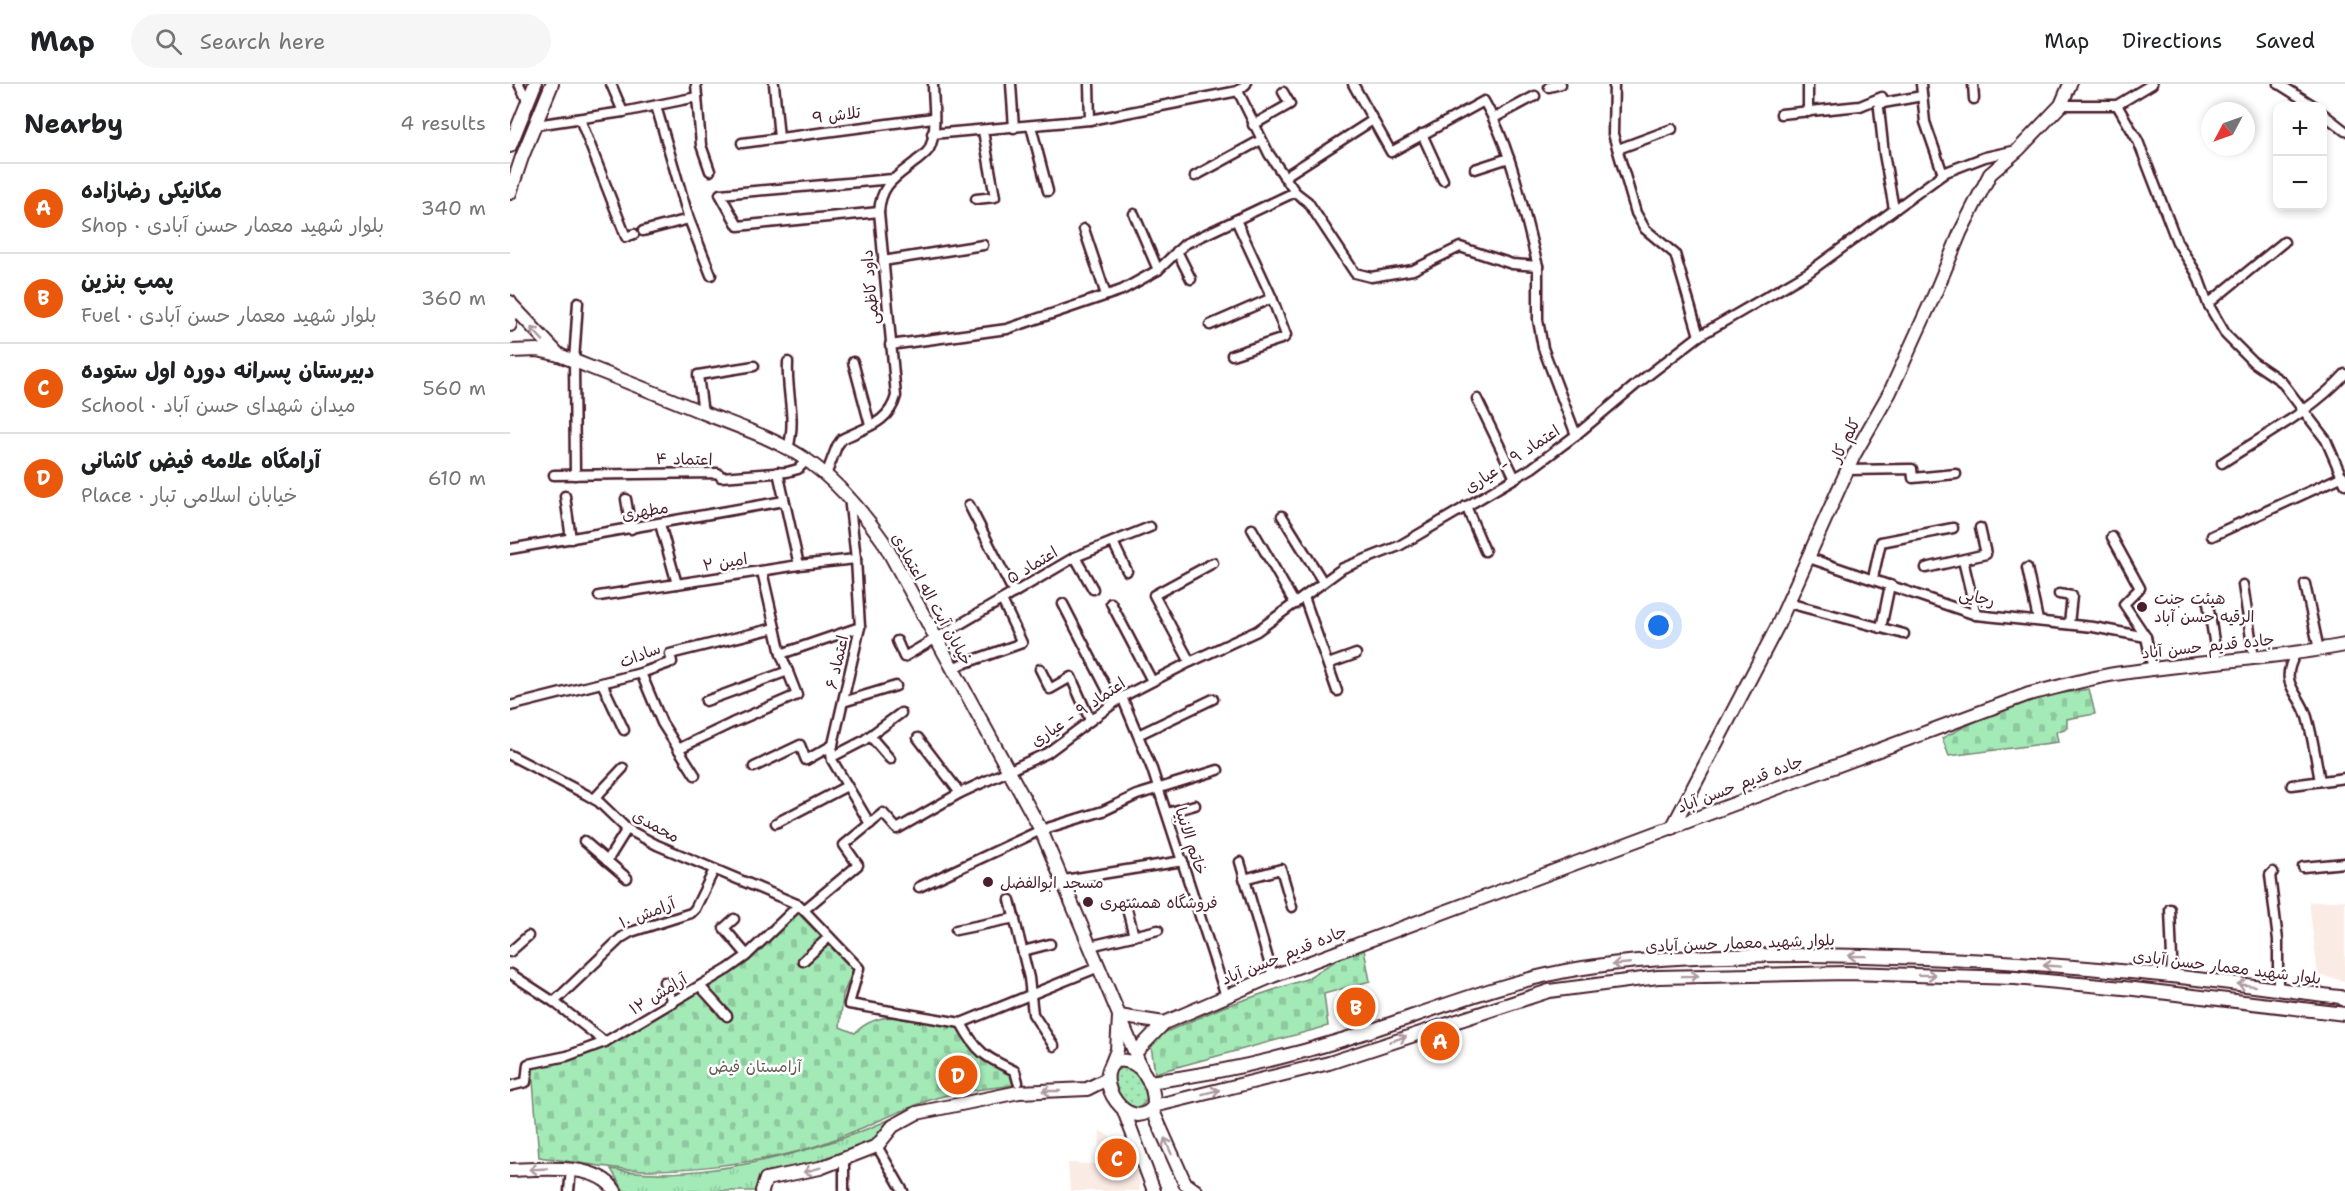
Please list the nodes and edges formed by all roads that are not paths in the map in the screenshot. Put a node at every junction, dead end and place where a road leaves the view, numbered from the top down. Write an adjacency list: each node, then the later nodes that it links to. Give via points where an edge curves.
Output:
1 (519, 84): 28 (street)
2 (535, 84): 28 (street)
3 (552, 84): 42 (street)
4 (611, 84): 33 (street)
5 (696, 84): 25 (street)
6 (774, 84): 51 (street)
7 (933, 84): 37 (street, داود کاظمی)
8 (1011, 84): 45 (street)
9 (1089, 84): 40 (street)
10 (1246, 84): 21 (street)
11 (1353, 84): 41 (street)
12 (1561, 84): 20 (street)
13 (1614, 84): 55 (street, via 1613,134)
14 (1808, 84): 34 (street)
15 (1921, 84): 24 (street)
16 (1973, 84): 27 (street)
17 (2070, 84): 30 (street, کلم کار)
18 (2152, 84): 31 (street)
19 (2279, 84): 29 (street)
20 (1548, 87)
21 (1238, 91): 40 (street); 43 (street)
22 (1283, 92): 43 (street, via 1290,104)
23 (1535, 96): 38 (street)
24 (1922, 96): 26 (street, via 1884,103 1882,97); 60 (street, via 1925,122)
25 (697, 98): 32 (street); 59 (street, via 701,145)
26 (1878, 99): 34 (street, via 1860,106); 69 (street)
27 (1974, 99)
28 (528, 102): 54 (street)
29 (2308, 102)
30 (2061, 105): 31 (street); 56 (street, کلم کار)
31 (2117, 105): 89 (street, via 2138,141 2178,242 2197,274)
32 (656, 106): 33 (street); 72 (street)
33 (623, 112): 39 (street)
34 (1808, 112): 35 (street)
35 (1781, 114)
36 (2327, 117): 48 (street)
37 (933, 118): 49 (street, داود کاظمی); 51 (street, تلاش 9)
38 (1494, 118): 50 (street, via 1484,101); 57 (street)
39 (580, 119): 42 (street); 76 (street, via 626,237)
40 (1090, 120): 44 (street)
41 (1373, 120): 50 (street, via 1391,152); 62 (street)
42 (536, 125): 67 (street)
43 (1253, 125): 52 (street)
44 (1031, 126): 45 (street); 65 (street)
45 (1014, 128): 47 (street)
46 (1672, 129): 55 (street)
47 (983, 131): 49 (street); 68 (street, via 995,197)
48 (2345, 131)
49 (932, 134): 63 (street, داود کاظمی, via 928,152)
50 (1422, 134): 64 (street)
51 (779, 138): 53 (street, تلاش 9)
52 (1261, 140): 61 (street); 62 (street)
53 (742, 142)
54 (510, 146)
55 (1618, 149): 92 (street, via 1640,222 1675,254)
56 (2018, 150): 60 (street, اعتماد ۹ - عیاری, via 1985,157); 110 (street, کلم کار, via 1990,174 1890,392)
57 (1509, 158): 58 (street); 81 (street)
58 (1475, 169)
59 (710, 171)
60 (1943, 174): 69 (street, اعتماد ۹ - عیاری)
61 (1195, 176)
62 (1284, 177): 66 (street)
63 (893, 179): 70 (street, داود کاظمی, via 881,195); 70 (street, via 720,194 738,226)
64 (1443, 180)
65 (1048, 191)
66 (1295, 192): 73 (street); 81 (street, via 1308,202 1355,273 1364,277 1413,270 1460,248 1512,264)
67 (510, 193)
68 (976, 199)
69 (1894, 209): 92 (street, اعتماد ۹ - عیاری, via 1809,272)
70 (879, 212): 80 (street, داود کاظمی)
71 (1134, 214): 82 (street)
72 (688, 219): 75 (street); 83 (street)
73 (1236, 220): 79 (street, via 1185,244); 86 (street)
74 (1084, 229): 85 (street)
75 (644, 231)
76 (634, 234)
77 (2284, 242): 89 (street)
78 (982, 245): 80 (street)
79 (1177, 252): 82 (street); 84 (street)
80 (883, 261): 93 (street, داود کاظمی)
81 (1538, 267): 106 (street, via 1538,320 1543,348)
82 (1158, 270): 85 (street)
83 (711, 275)
84 (1191, 279)
85 (1106, 295): 93 (street, via 1007,329)
86 (1272, 298): 91 (street); 96 (street, via 1285,337)
87 (578, 302): 97 (street)
88 (510, 303): 90 (street); 95 (street, one-way to 88)
89 (2208, 304): 103 (street, via 2232,342 2281,381)
90 (510, 325)
91 (1210, 325)
92 (1699, 336): 106 (street, اعتماد ۹ - عیاری)
93 (890, 345): 105 (street, داود کاظمی, via 896,396 893,408)
94 (510, 351): 95 (street, via 538,350)
95 (559, 355): 97 (street, خیابان آیت اله اعتمادی)
96 (1232, 355)
97 (574, 361): 104 (street, خیابان آیت اله اعتمادی); 114 (street)
98 (788, 362): 107 (street, via 793,417)
99 (853, 362): 105 (street)
100 (754, 366): 104 (street, via 698,375)
101 (2345, 374): 103 (street)
102 (1477, 399): 116 (street)
103 (2303, 410): 109 (street); 117 (street, via 2326,440)
104 (703, 412): 107 (street, خیابان آیت اله اعتمادی)
105 (870, 425): 115 (street, داود کاظمی, via 842,439)
106 (1576, 435): 116 (street, اعتماد ۹ - عیاری)
107 (788, 449): 108 (street, خیابان آیت اله اعتمادی)
108 (807, 460): 111 (street, اعتماد ۴, via 798,469); 115 (street, خیابان آیت اله اعتمادی)
109 (2222, 463)
110 (1847, 470): 112 (street, via 1912,469 1913,478); 138 (street, کلم کار)
111 (778, 472): 114 (street, اعتماد ۴, via 730,477 677,472); 121 (street)
112 (1956, 474)
113 (554, 475): 114 (street, اعتماد ۴)
114 (575, 475)
115 (826, 475): 119 (street, خیابان آیت اله اعتمادی)
116 (1515, 478): 123 (street, اعتماد ۹ - عیاری)
117 (2344, 480): 131 (street)
118 (565, 496): 133 (street)
119 (849, 496): 139 (street, اعتماد ۶); 172 (street, خیابان آیت اله اعتمادی, via 883,541)
120 (626, 499): 129 (street)
121 (784, 501): 125 (street, مطهری); 142 (street)
122 (969, 505): 154 (street)
123 (1466, 506): 136 (street); 148 (street, اعتماد ۹ - عیاری, via 1400,546 1343,568)
124 (1282, 516): 148 (street)
125 (660, 524): 129 (street, مطهری); 149 (street)
126 (1150, 527): 134 (street, اعتماد ۵)
127 (1953, 528): 147 (street, via 1881,542)
128 (1980, 528): 140 (street, via 1986,554)
129 (631, 529): 133 (street, مطهری)
130 (1252, 529): 163 (street)
131 (2212, 536)
132 (2112, 537): 171 (street, via 2140,588 2124,604)
133 (571, 539): 135 (street, مطهری)
134 (1113, 542): 137 (street, اعتماد ۵); 146 (street)
135 (510, 549)
136 (1485, 551)
137 (1075, 557): 153 (street); 154 (street, اعتماد ۵)
138 (1809, 558): 147 (street, رجایی); 160 (street, کلم کار)
139 (856, 560): 142 (street, امین ۲); 167 (street, اعتماد ۶)
140 (1964, 560): 143 (street); 164 (street)
141 (1213, 563): 182 (street, via 1154,595)
142 (799, 565): 145 (street, امین ۲)
143 (1926, 568)
144 (2027, 568): 165 (street)
145 (762, 571): 149 (street, امین ۲); 168 (street)
146 (1127, 571)
147 (1873, 578): 151 (street, رجایی)
148 (1323, 582): 157 (street, اعتماد ۹ - عیاری)
149 (677, 584): 156 (street, امین ۲)
150 (2305, 584): 175 (street)
151 (1890, 585): 164 (street, رجایی); 169 (street)
152 (2243, 585): 180 (street)
153 (1093, 590)
154 (1014, 593): 158 (street, اعتماد ۵)
155 (2059, 594): 166 (street, via 2072,596)
156 (599, 597)
157 (1304, 597): 163 (street, اعتماد ۹ - عیاری); 183 (street)
158 (1002, 600): 172 (street, اعتماد ۵); 184 (street, via 1022,643)
159 (1111, 603): 190 (street)
160 (1788, 603): 169 (street); 227 (street, کلم کار)
161 (2208, 603): 181 (street)
162 (1063, 604): 198 (street)
163 (1295, 604): 182 (street, اعتماد ۹ - عیاری, via 1249,635)
164 (1976, 615): 165 (street, رجایی)
165 (2038, 620): 166 (street, رجایی)
166 (2068, 624): 171 (street, رجایی)
167 (860, 627): 177 (street); 197 (street, اعتماد ۶)
168 (775, 628): 177 (street); 189 (street, سادات, via 670,654 672,662)
169 (1881, 628): 170 (street)
170 (1904, 634)
171 (2146, 637): 186 (street)
172 (935, 638): 173 (street, اعتماد ۵, via 904,657); 184 (street, خیابان آیت اله اعتمادی)
173 (897, 641)
174 (2345, 645): 175 (street, جاده قدیم حسن آباد)
175 (2319, 650): 176 (street, جاده قدیم حسن آباد)
176 (2296, 653): 179 (street, جاده قدیم حسن آباد); 187 (street)
177 (781, 654): 188 (street)
178 (1356, 654): 183 (street)
179 (2271, 656): 180 (street, جاده قدیم حسن آباد); 187 (street, via 2278,656)
180 (2254, 658): 181 (street, جاده قدیم حسن آباد)
181 (2217, 660): 186 (street, جاده قدیم حسن آباد)
182 (1190, 662): 190 (street, اعتماد ۹ - عیاری)
183 (1328, 664): 193 (street)
184 (951, 668): 214 (street, خیابان آیت اله اعتمادی)
185 (1040, 669): 201 (street, via 1050,689 1071,677)
186 (2153, 669): 227 (street, جاده قدیم حسن آباد, via 2029,694)
187 (2289, 669): 217 (street, via 2290,688 2307,715)
188 (788, 671): 196 (street); 207 (street, via 797,695)
189 (641, 673): 191 (street, سادات); 207 (street, via 662,723)
190 (1152, 681): 194 (street, اعتماد ۹ - عیاری)
191 (602, 683): 199 (street, سادات); 202 (street)
192 (896, 686): 197 (street)
193 (1337, 691)
194 (1122, 697): 198 (street, اعتماد ۹ - عیاری); 203 (street, خاتم الانبیا)
195 (1213, 699): 203 (street)
196 (706, 701)
197 (843, 702): 206 (street, اعتماد ۶)
198 (1114, 703): 201 (street, اعتماد ۹ - عیاری)
199 (510, 706)
200 (901, 712): 204 (street)
201 (1090, 720): 214 (street, اعتماد ۹ - عیاری, via 1047,753)
202 (624, 730)
203 (1137, 735): 220 (street, خاتم الانبیا)
204 (870, 736): 209 (street); 210 (street)
205 (918, 738): 221 (street)
206 (833, 745): 209 (street, اعتماد ۶); 211 (street, via 806,760 800,745)
207 (678, 749): 215 (street)
208 (510, 755): 222 (street, محمدی)
209 (832, 757): 219 (street)
210 (890, 759)
211 (754, 767)
212 (623, 768): 222 (street)
213 (1218, 770): 220 (street)
214 (1007, 771): 221 (street, اعتماد ۹ - عیاری); 229 (street, خیابان آیت اله اعتمادی)
215 (694, 775)
216 (2345, 778): 217 (street)
217 (2320, 781): 218 (street)
218 (2292, 785)
219 (847, 786): 225 (street); 226 (street)
220 (1158, 788): 224 (street, خاتم الانبیا); 229 (street, via 1103,811)
221 (960, 793): 226 (street, اعتماد ۹ - عیاری, via 897,829 884,813)
222 (594, 799): 228 (street, محمدی)
223 (1195, 805): 224 (street)
224 (1167, 813): 232 (street, خاتم الانبیا)
225 (776, 824)
226 (870, 824): 245 (street, آرامش ۱۲, via 844,845 858,865)
227 (1672, 828): 262 (street, جاده قدیم حسن آباد)
228 (627, 829): 231 (street); 236 (street, محمدی)
229 (1041, 830): 240 (street, خیابان آیت اله اعتمادی); 241 (street)
230 (585, 841): 231 (street)
231 (607, 861): 238 (street)
232 (1183, 861): 240 (street); 268 (street, خاتم الانبیا)
233 (1240, 862): 239 (street)
234 (2345, 863): 235 (street)
235 (2303, 867)
236 (714, 870): 245 (street, محمدی); 270 (street, آرامش ۱۰, via 691,913 621,938)
237 (2273, 872): 266 (street, via 2270,876 2278,940)
238 (627, 878)
239 (1244, 879): 244 (street, via 1281,869); 262 (street)
240 (1064, 880): 255 (street, خیابان آیت اله اعتمادی)
241 (919, 887)
242 (1010, 900): 247 (street)
243 (1126, 905): 252 (street)
244 (1292, 907)
245 (801, 908): 253 (street); 258 (street, آرامش ۱۲)
246 (2170, 909): 263 (street)
247 (1014, 918): 249 (street); 256 (street)
248 (734, 919): 258 (street, via 724,928)
249 (956, 930)
250 (1158, 930): 252 (street)
251 (528, 936): 257 (street)
252 (1134, 936): 255 (street)
253 (829, 937): 259 (street); 275 (street, via 859,968 849,1004)
254 (1050, 944): 256 (street)
255 (1090, 946): 260 (street, خیابان آیت اله اعتمادی)
256 (1023, 951): 267 (street)
257 (510, 952)
258 (747, 955): 265 (street, آرامش ۱۲)
259 (803, 961)
260 (1099, 967): 267 (street); 273 (street, خیابان آیت اله اعتمادی)
261 (511, 974): 270 (street)
262 (1273, 976): 268 (street, جاده قدیم حسن آباد)
263 (2171, 976): 266 (street, بلوار شهید معمار حسن آبادی, one-way to 263); 281 (street, بلوار شهید معمار حسن آبادی, one-way to 281, via 1943,958 1832,956 1753,955 1587,967 1498,986 1332,1042 1205,1075)
264 (663, 982): 271 (street)
265 (700, 986): 271 (street, آرامش ۱۲); 274 (street)
266 (2278, 989): 269 (street, بلوار شهید معمار حسن آبادی)
267 (1031, 994): 275 (street); 278 (street, via 1033,1014)
268 (1226, 996): 276 (street, جاده قدیم حسن آباد)
269 (2345, 1000)
270 (554, 1002): 277 (street)
271 (673, 1003): 277 (street, آرامش ۱۲)
272 (2345, 1014): 285 (street, بلوار شهید معمار حسن آبادی, one-way to 272, via 1329,1063 1549,991 1658,977 1847,973 2015,978)
273 (1119, 1016): 276 (street); 279 (street, خیابان آیت اله اعتمادی); 280 (street, via 1117,1050)
274 (727, 1017)
275 (961, 1023): 283 (street, via 978,1050 1015,1071)
276 (1164, 1023): 279 (street, جاده قدیم حسن آباد)
277 (605, 1042): 284 (street, آرامش ۱۲, via 567,1056 528,1064 526,1082)
278 (1054, 1046)
279 (1136, 1052): 281 (street, خیابان آیت اله اعتمادی)
280 (1111, 1065): 281 (street, via 1125,1061); 282 (street)
281 (1146, 1077): 285 (street, via 1154,1095)
282 (1107, 1079): 286 (street); 287 (street, one-way to 287, via 1087,1089 1019,1092 917,1113 894,1126)
283 (1018, 1082)
284 (510, 1086)
285 (1153, 1108): 286 (street, via 1139,1115); 291 (street, one-way to 285)
286 (1124, 1111): 292 (street)
287 (877, 1146): 288 (street); 297 (street)
288 (844, 1159): 295 (street, one-way to 295, via 795,1175 766,1179); 296 (street)
289 (571, 1169): 290 (street, one-way to 290); 293 (street); 294 (street, via 607,1180)
290 (510, 1170)
291 (1180, 1188): 298 (street)
292 (1153, 1190)
293 (569, 1191)
294 (615, 1191)
295 (762, 1191)
296 (844, 1191)
297 (903, 1191)
298 (1196, 1191)

